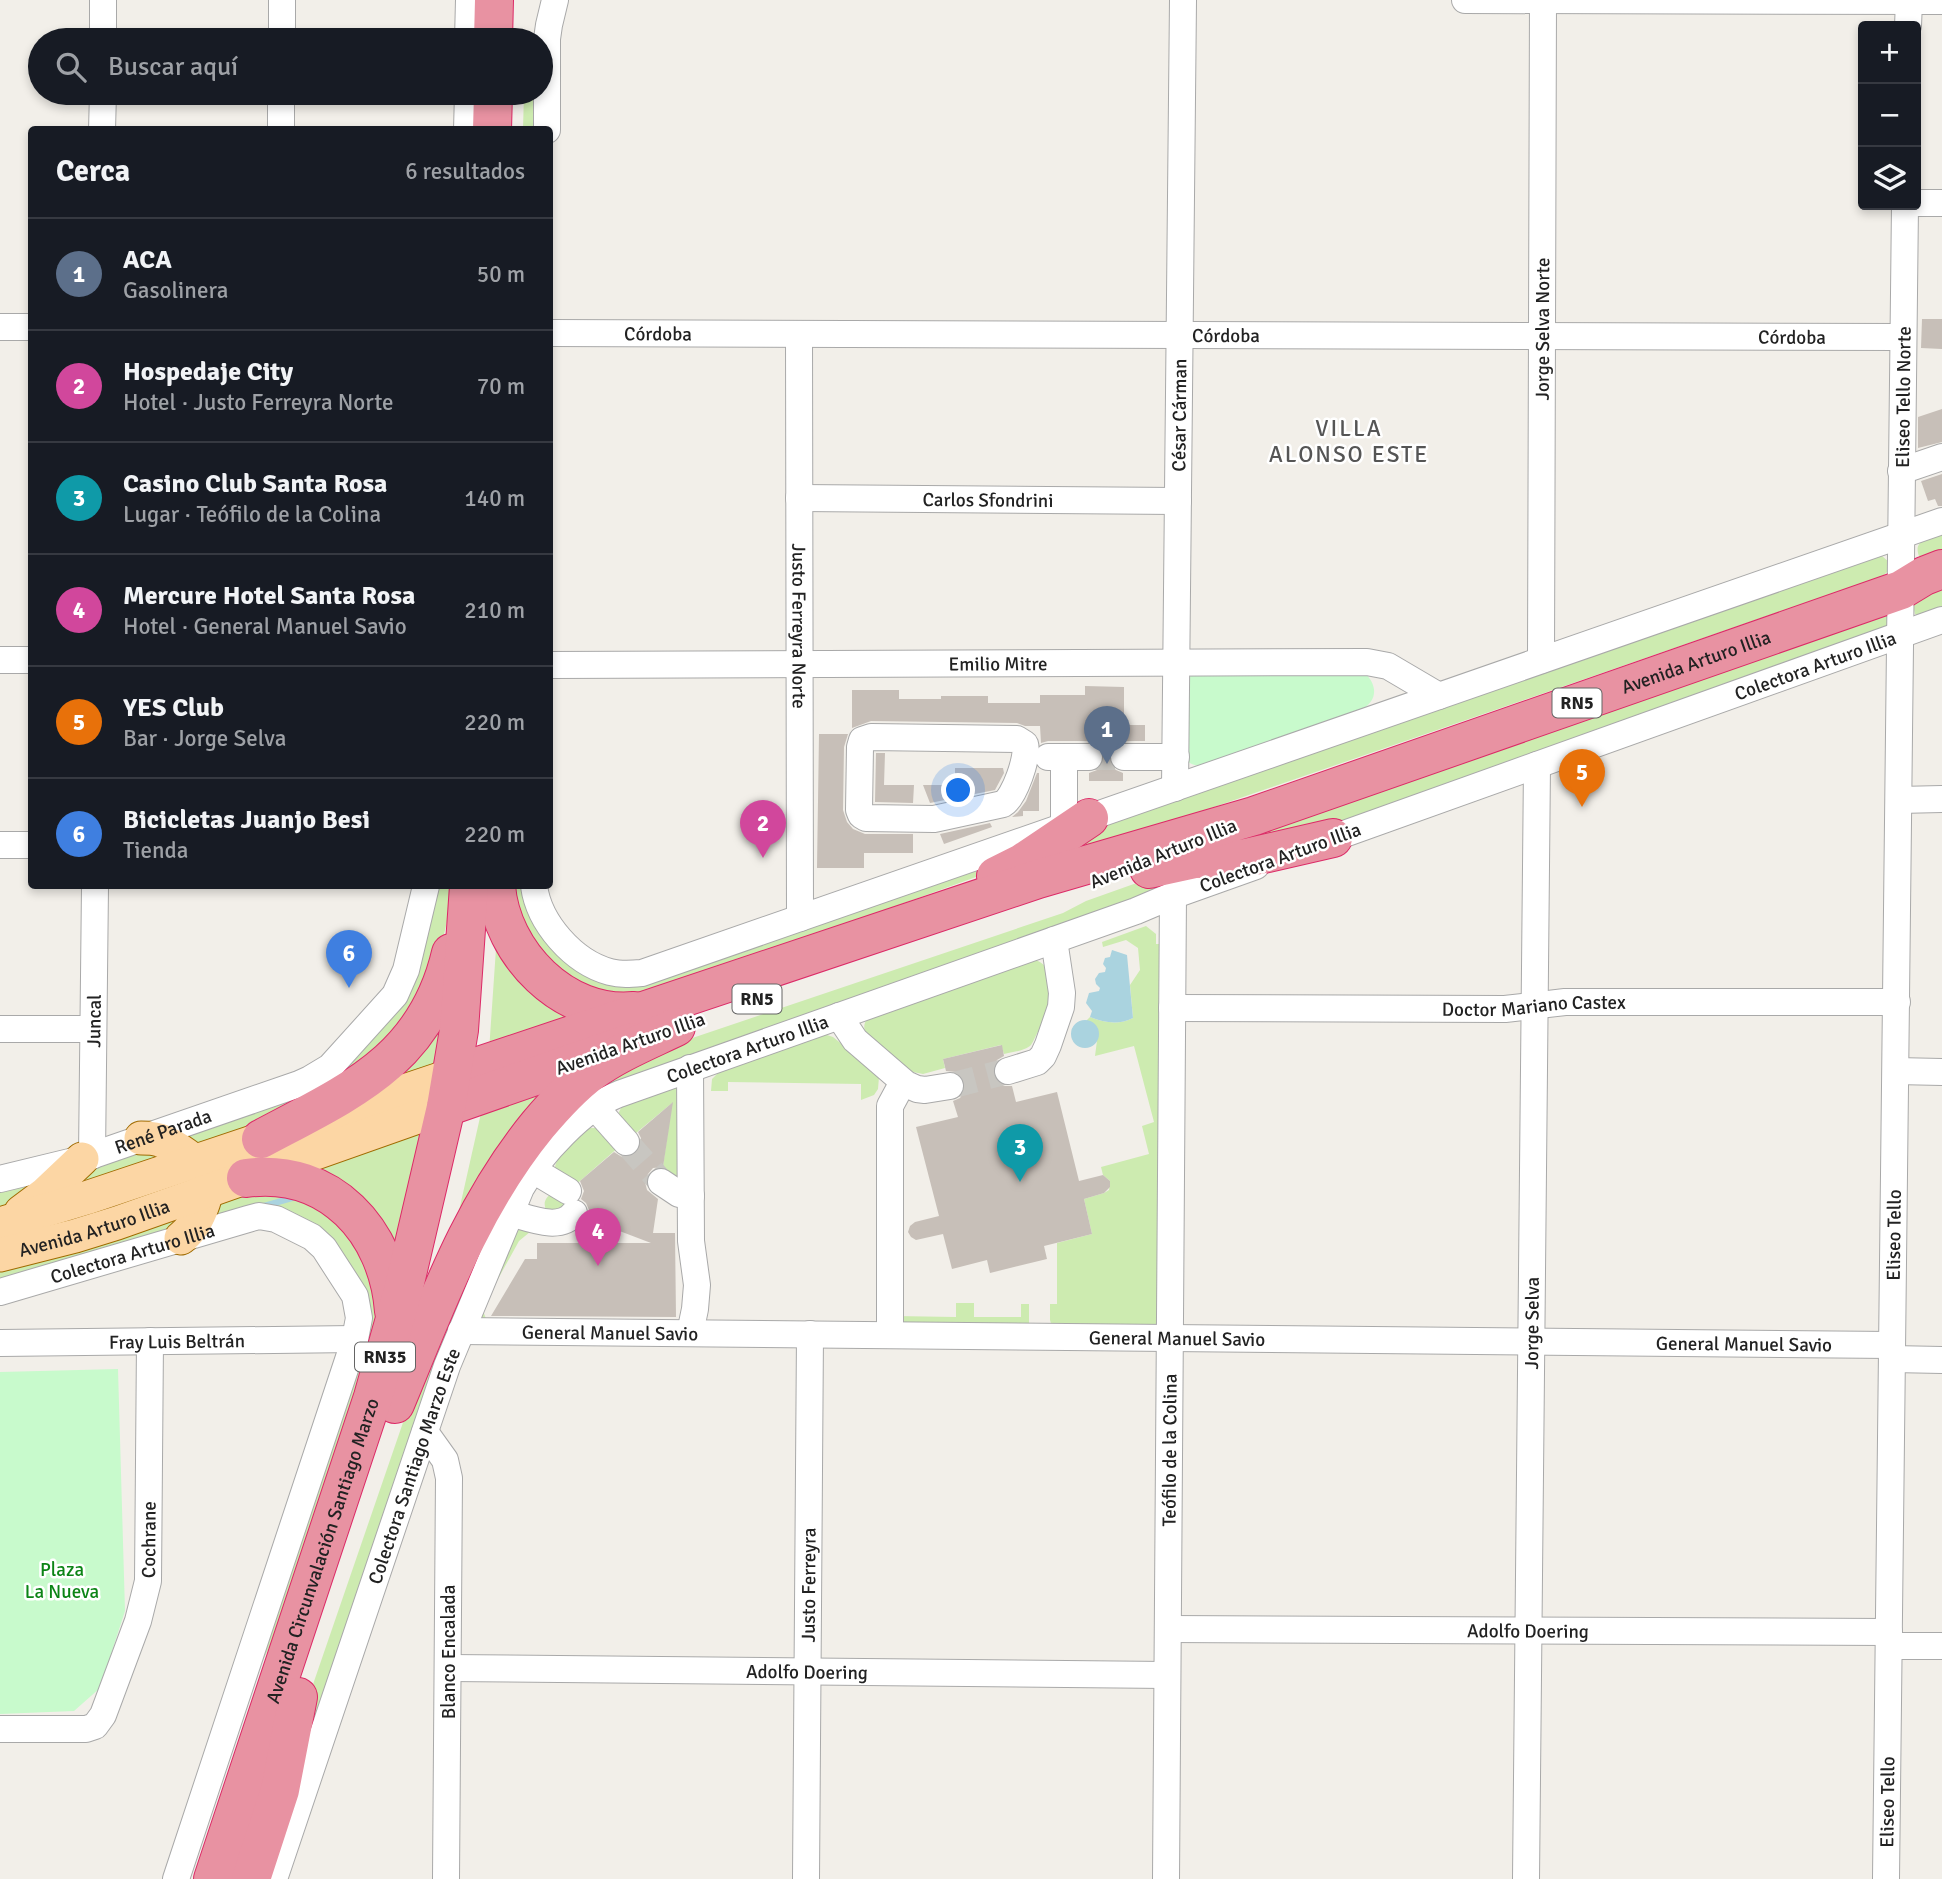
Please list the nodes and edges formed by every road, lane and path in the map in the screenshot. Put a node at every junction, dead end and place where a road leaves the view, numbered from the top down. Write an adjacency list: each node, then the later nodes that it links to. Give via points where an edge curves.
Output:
1 (103, 0): 13 (street)
2 (282, 0): 14 (street)
3 (469, 0): 15 (street)
4 (494, 0): 16 (highway)
5 (516, 0): 17 (highway)
6 (555, 0): 18 (street)
7 (1183, 0): 38 (street, César Cárman)
8 (1465, 0): 9 (street)
9 (1543, 0): 10 (street); 39 (street, Jorge Selva Norte)
10 (1909, 1): 11 (street); 12 (street)
11 (1942, 1)
12 (1908, 21)
13 (103, 28)
14 (282, 28)
15 (468, 28)
16 (493, 28)
17 (516, 28)
18 (549, 28)
19 (103, 105): 25 (street)
20 (281, 105): 26 (street)
21 (468, 105): 27 (street)
22 (492, 105): 28 (highway)
23 (515, 105): 29 (highway)
24 (547, 105): 30 (street)
25 (102, 126)
26 (281, 126)
27 (467, 126)
28 (492, 126)
29 (514, 126)
30 (547, 126)
31 (1921, 203): 32 (street)
32 (1942, 203)
33 (1905, 210): 40 (street, Eliseo Tello Norte)
34 (0, 327): 35 (street)
35 (28, 327)
36 (553, 333): 37 (street, Córdoba)
37 (799, 334): 38 (street, Córdoba); 43 (street, Justo Ferreyra Norte)
38 (1180, 335): 39 (street, Córdoba); 44 (street, César Cárman)
39 (1542, 336): 40 (street, Córdoba); 54 (street, Jorge Selva Norte)
40 (1903, 337): 42 (street, Eliseo Tello Norte)
41 (1942, 457): 42 (street)
42 (1901, 471): 46 (street, Eliseo Tello Norte)
43 (799, 498): 44 (street, Carlos Sfondrini); 56 (street, Justo Ferreyra Norte)
44 (1178, 501): 55 (street, César Cárman)
45 (1942, 521): 46 (street)
46 (1900, 535): 49 (street, Eliseo Tello Norte); 54 (street)
47 (1942, 569): 49 (highway, Avenida Arturo Illia / RN5)
48 (1942, 581): 49 (highway, Avenida Arturo Illia / RN5)
49 (1901, 590): 51 (street, Eliseo Tello); 66 (highway, Avenida Arturo Illia / RN5)
50 (1942, 620): 51 (street, Colectora Arturo Illia)
51 (1901, 634): 62 (street, Colectora Arturo Illia); 65 (street, Eliseo Tello)
52 (0, 660): 53 (street)
53 (28, 660)
54 (1541, 660): 58 (street)
55 (1177, 663): 56 (street, Emilio Mitre); 58 (street, Emilio Mitre, via 1381,664); 61 (street, César Cárman)
56 (800, 664): 57 (street, Emilio Mitre); 80 (street, Justo Ferreyra Norte)
57 (553, 665)
58 (1439, 696): 63 (street)
59 (1026, 757): 59 (street, via 1010,799 1003,804 929,820 866,818 860,813 860,745 865,738 1017,739 1025,744); 67 (street, via 1077,757)
60 (1124, 757): 61 (street)
61 (1176, 757): 63 (street, César Cárman)
62 (1537, 765): 68 (street, Colectora Arturo Illia); 85 (street, Jorge Selva)
63 (1175, 788): 67 (street)
64 (1942, 799): 65 (street)
65 (1899, 800): 84 (street, Eliseo Tello)
66 (1254, 816): 71 (highway, Avenida Arturo Illia / RN5); 82 (highway, Avenida Arturo Illia / RN5, via 1049,875)
67 (1076, 822): 80 (street); 82 (highway, via 1002,873 864,922)
68 (1333, 838): 71 (highway, via 1246,858 1188,860); 79 (street, Colectora Arturo Illia)
69 (0, 845): 70 (street)
70 (28, 845)
71 (1096, 881): 83 (highway, Avenida Arturo Illia / RN5)
72 (95, 889): 89 (street, Juncal)
73 (425, 889): 99 (street, René Parada, via 406,970 395,995 321,1074)
74 (461, 889): 100 (highway, via 446,972 436,1000 412,1037 369,1079)
75 (469, 889): 96 (highway, Avenida Circunvalación Santiago Marzo / RN35, via 460,1015)
76 (493, 889): 96 (highway, Avenida Circunvalación Santiago Marzo / RN35)
77 (494, 889): 83 (highway, via 517,948 556,988 606,1011 634,1011)
78 (535, 889): 83 (street, via 548,923 579,956 609,972 631,974)
79 (1173, 895): 81 (street, Colectora Arturo Illia); 86 (street, Teófilo de la Colina)
80 (800, 918): 83 (street)
81 (1054, 940): 87 (street, Colectora Arturo Illia); 91 (street, via 1062,993 1048,1045 1037,1062)
82 (776, 967): 83 (highway, Avenida Arturo Illia / RN5)
83 (663, 1001): 96 (highway, Avenida Arturo Illia / RN5); 126 (highway, via 605,1063 547,1115 510,1162 469,1233)
84 (1897, 1002): 85 (street, Doctor Mariano Castex, via 1565,1002); 92 (street, Eliseo Tello)
85 (1535, 1006): 86 (street, Doctor Mariano Castex); 122 (street, Jorge Selva)
86 (1172, 1008): 119 (street, Teófilo de la Colina)
87 (839, 1016): 90 (street, Colectora Arturo Illia); 94 (street, via 855,1040)
88 (0, 1029): 89 (street)
89 (93, 1029): 102 (street, Juncal)
90 (690, 1069): 97 (street, Colectora Arturo Illia); 109 (street)
91 (1008, 1071)
92 (1896, 1071): 93 (street); 124 (street, Eliseo Tello)
93 (1942, 1072)
94 (903, 1082): 95 (street, via 921,1090); 118 (street, via 890,1105)
95 (950, 1086)
96 (462, 1087): 100 (main road, Avenida Arturo Illia); 105 (main road, Avenida Arturo Illia); 114 (highway, Avenida Circunvalación Santiago Marzo / RN35, via 427,1194); 126 (highway, Avenida Circunvalación Santiago Marzo / RN35, via 460,1163)
97 (619, 1094): 98 (street, Colectora Santiago Marzo Este)
98 (594, 1107): 101 (street); 104 (street, Colectora Santiago Marzo Este)
99 (141, 1138): 102 (street, René Parada); 103 (main road, via 162,1140)
100 (261, 1139): 103 (main road, Avenida Arturo Illia)
101 (625, 1142)
102 (87, 1157): 106 (street, René Parada); 111 (main road)
103 (195, 1161): 108 (main road, via 205,1175); 111 (main road, Avenida Arturo Illia, via 86,1198)
104 (533, 1170): 110 (street, Colectora Santiago Marzo Este); 110 (street, via 571,1202 568,1220 559,1223)
105 (246, 1178): 108 (main road, Avenida Arturo Illia); 114 (highway, via 303,1182 354,1215 373,1239 387,1269)
106 (0, 1180)
107 (661, 1182): 109 (street)
108 (205, 1193): 111 (main road, Avenida Arturo Illia, via 96,1230); 112 (main road, via 195,1225)
109 (691, 1196): 116 (street, via 685,1285)
110 (510, 1213): 115 (street, Colectora Santiago Marzo Este)
111 (1, 1234)
112 (181, 1238): 113 (street, Colectora Arturo Illia); 120 (street, Colectora Arturo Illia, via 264,1216 312,1237 328,1252 355,1296 359,1318)
113 (0, 1292)
114 (394, 1324): 128 (highway, Avenida Circunvalación Santiago Marzo / RN35)
115 (461, 1331): 116 (street, General Manuel Savio); 127 (street, Colectora Santiago Marzo Este)
116 (690, 1333): 117 (street, General Manuel Savio)
117 (810, 1334): 118 (street, General Manuel Savio); 134 (street, Justo Ferreyra)
118 (883, 1335): 119 (street, General Manuel Savio)
119 (1170, 1338): 122 (street, General Manuel Savio); 129 (street, Teófilo de la Colina)
120 (355, 1339): 121 (street, Fray Luis Beltrán); 138 (street)
121 (150, 1341): 123 (street, Fray Luis Beltrán); 137 (street, Cochrane, via 148,1581 103,1715 95,1726 81,1730)
122 (1531, 1341): 124 (street, General Manuel Savio); 130 (street, Jorge Selva)
123 (0, 1343)
124 (1892, 1352): 125 (street, General Manuel Savio); 131 (street, Eliseo Tello)
125 (1942, 1360)
126 (395, 1404): 136 (highway, Avenida Circunvalación Santiago Marzo / RN35)
127 (425, 1432): 133 (street, Blanco Encalada, via 445,1460 449,1478); 143 (street, Colectora Santiago Marzo Este)
128 (305, 1602): 139 (highway, via 266,1670 210,1838); 140 (highway, Avenida Circunvalación Santiago Marzo / RN35)
129 (1168, 1629): 130 (street, Adolfo Doering); 135 (street, Teófilo de la Colina)
130 (1528, 1630): 131 (street, Adolfo Doering); 147 (street, Jorge Selva)
131 (1889, 1639): 132 (street, Adolfo Doering); 148 (street, Eliseo Tello)
132 (1942, 1646)
133 (448, 1668): 134 (street, Adolfo Doering); 144 (street, Blanco Encalada)
134 (808, 1672): 135 (street, Adolfo Doering); 145 (street, Justo Ferreyra)
135 (1167, 1675): 146 (street, Teófilo de la Colina)
136 (298, 1697): 141 (highway, Avenida Circunvalación Santiago Marzo / RN35); 142 (highway, via 283,1776)
137 (0, 1729)
138 (176, 1879)
139 (188, 1879)
140 (213, 1879)
141 (238, 1879)
142 (251, 1879)
143 (274, 1879)
144 (446, 1879)
145 (806, 1879)
146 (1166, 1879)
147 (1526, 1879)
148 (1886, 1879)

